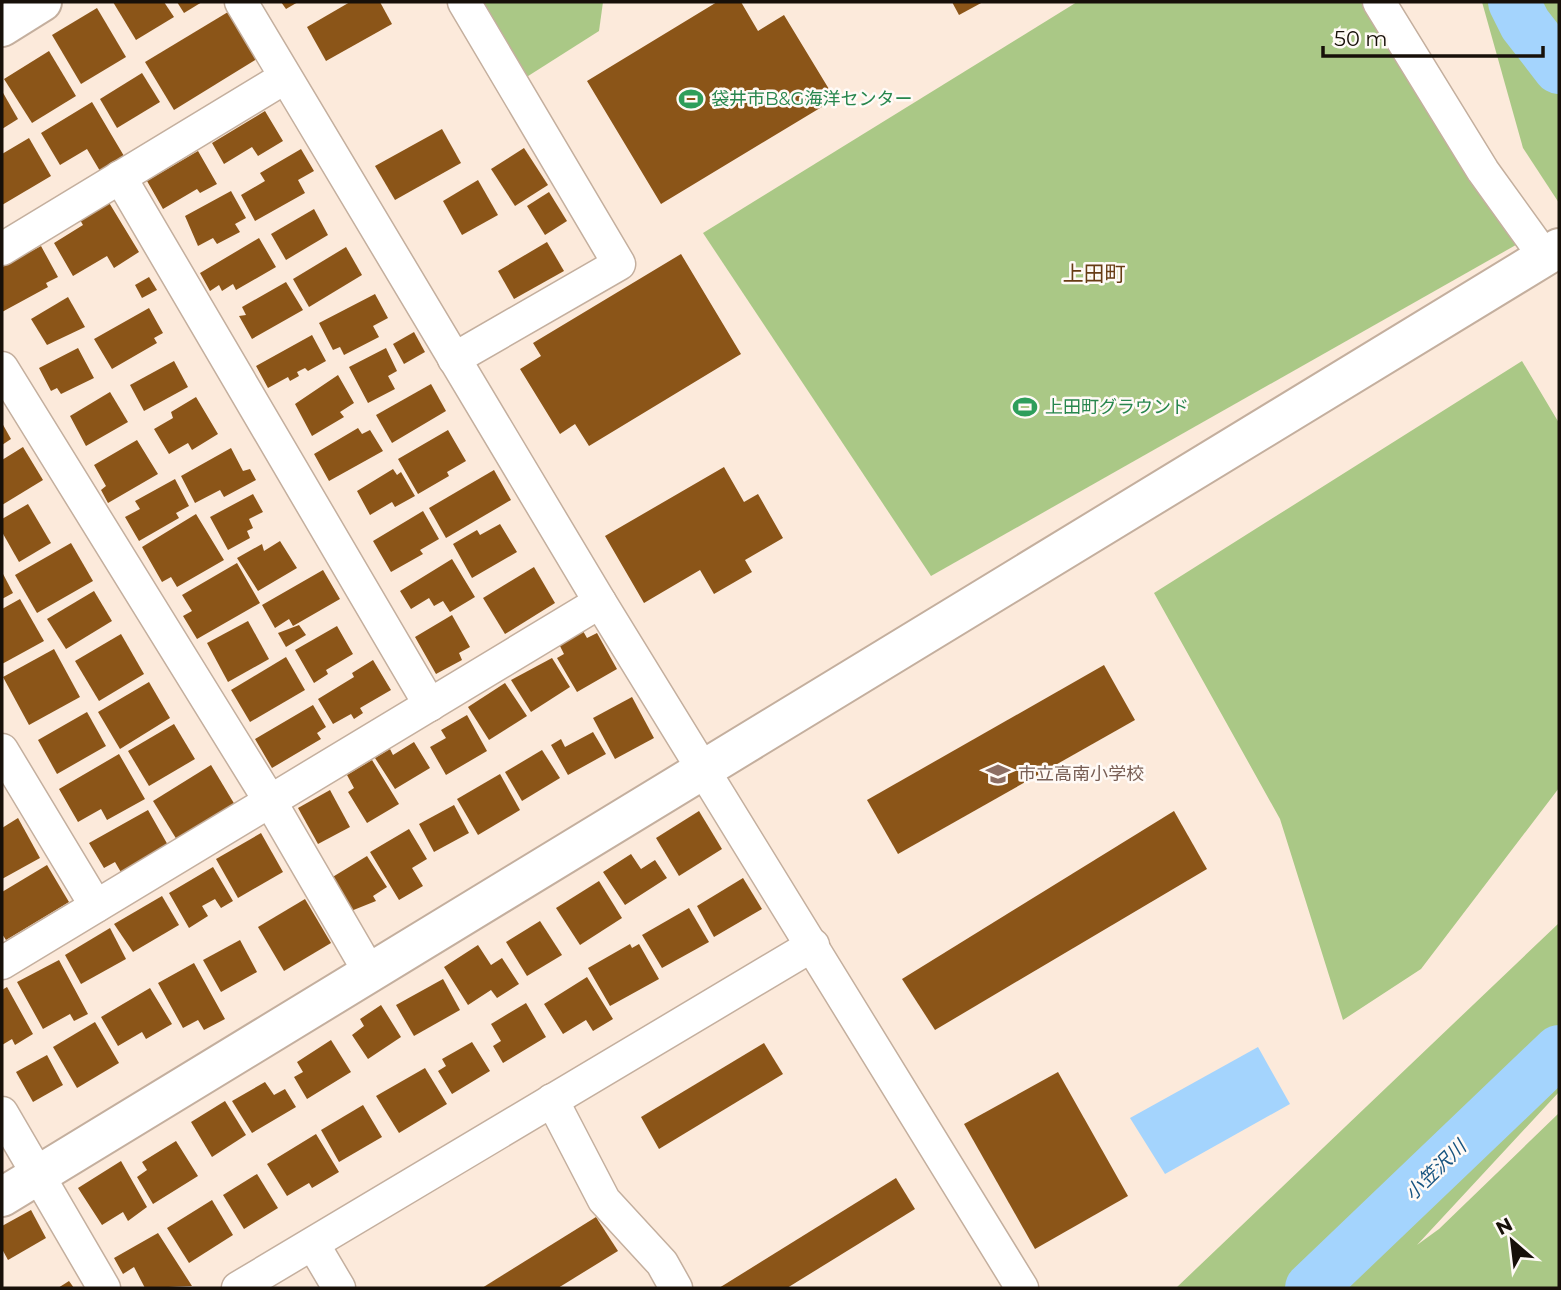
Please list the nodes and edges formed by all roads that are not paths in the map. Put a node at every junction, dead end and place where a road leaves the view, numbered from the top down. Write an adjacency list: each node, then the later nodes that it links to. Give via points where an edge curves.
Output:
1 (42, 2): 5 (street)
2 (241, 2): 6 (street)
3 (464, 2): 10 (street, via 619,264)
4 (1378, 2): 9 (street, via 1483,171)
5 (2, 27)
6 (284, 78): 7 (street); 10 (street)
7 (120, 177): 8 (street); 13 (street)
8 (2, 249)
9 (1554, 251): 15 (street)
10 (454, 359): 12 (street)
11 (2, 368): 16 (street)
12 (600, 602): 13 (street); 15 (street)
13 (430, 705): 16 (street)
14 (2, 750): 17 (street)
15 (703, 769): 18 (street); 20 (street)
16 (271, 801): 17 (street); 20 (street)
17 (96, 906): 19 (street)
18 (814, 945): 21 (street); 30 (street)
19 (2, 963)
20 (370, 973): 23 (street)
21 (552, 1100): 25 (street); 29 (street, via 604,1200 662,1263)
22 (2, 1113): 23 (street)
23 (38, 1176): 24 (street); 26 (street)
24 (2, 1197)
25 (313, 1244): 27 (street); 28 (street)
26 (104, 1288)
27 (238, 1288)
28 (339, 1288)
29 (676, 1288)
30 (1022, 1288)

